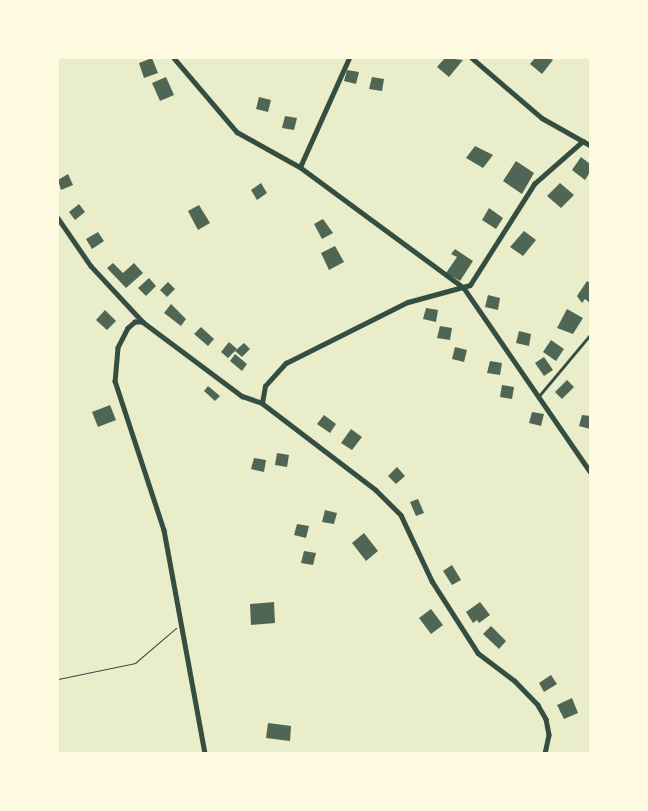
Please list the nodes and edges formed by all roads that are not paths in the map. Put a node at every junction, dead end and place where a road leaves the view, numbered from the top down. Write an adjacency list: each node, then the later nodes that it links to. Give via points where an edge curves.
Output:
1 (174, 58): 6 (street, via 237,132)
2 (349, 58): 6 (street)
3 (472, 58): 4 (street, via 542,118)
4 (583, 142): 5 (street); 8 (street, via 534,184 470,285)
5 (590, 145)
6 (300, 167): 8 (street)
7 (58, 218): 9 (street, via 91,266)
8 (464, 288): 11 (street); 12 (street, via 408,302 286,363 265,386)
9 (143, 322): 12 (street, via 242,396); 14 (street, via 135,322 128,328 118,348 115,381 164,530)
10 (590, 335): 11 (lane)
11 (539, 396): 13 (street)
12 (262, 403): 15 (street, via 376,490 401,515 432,581 478,653 515,681 538,705 546,719 549,735)
13 (590, 471)
14 (205, 754)
15 (545, 754)

